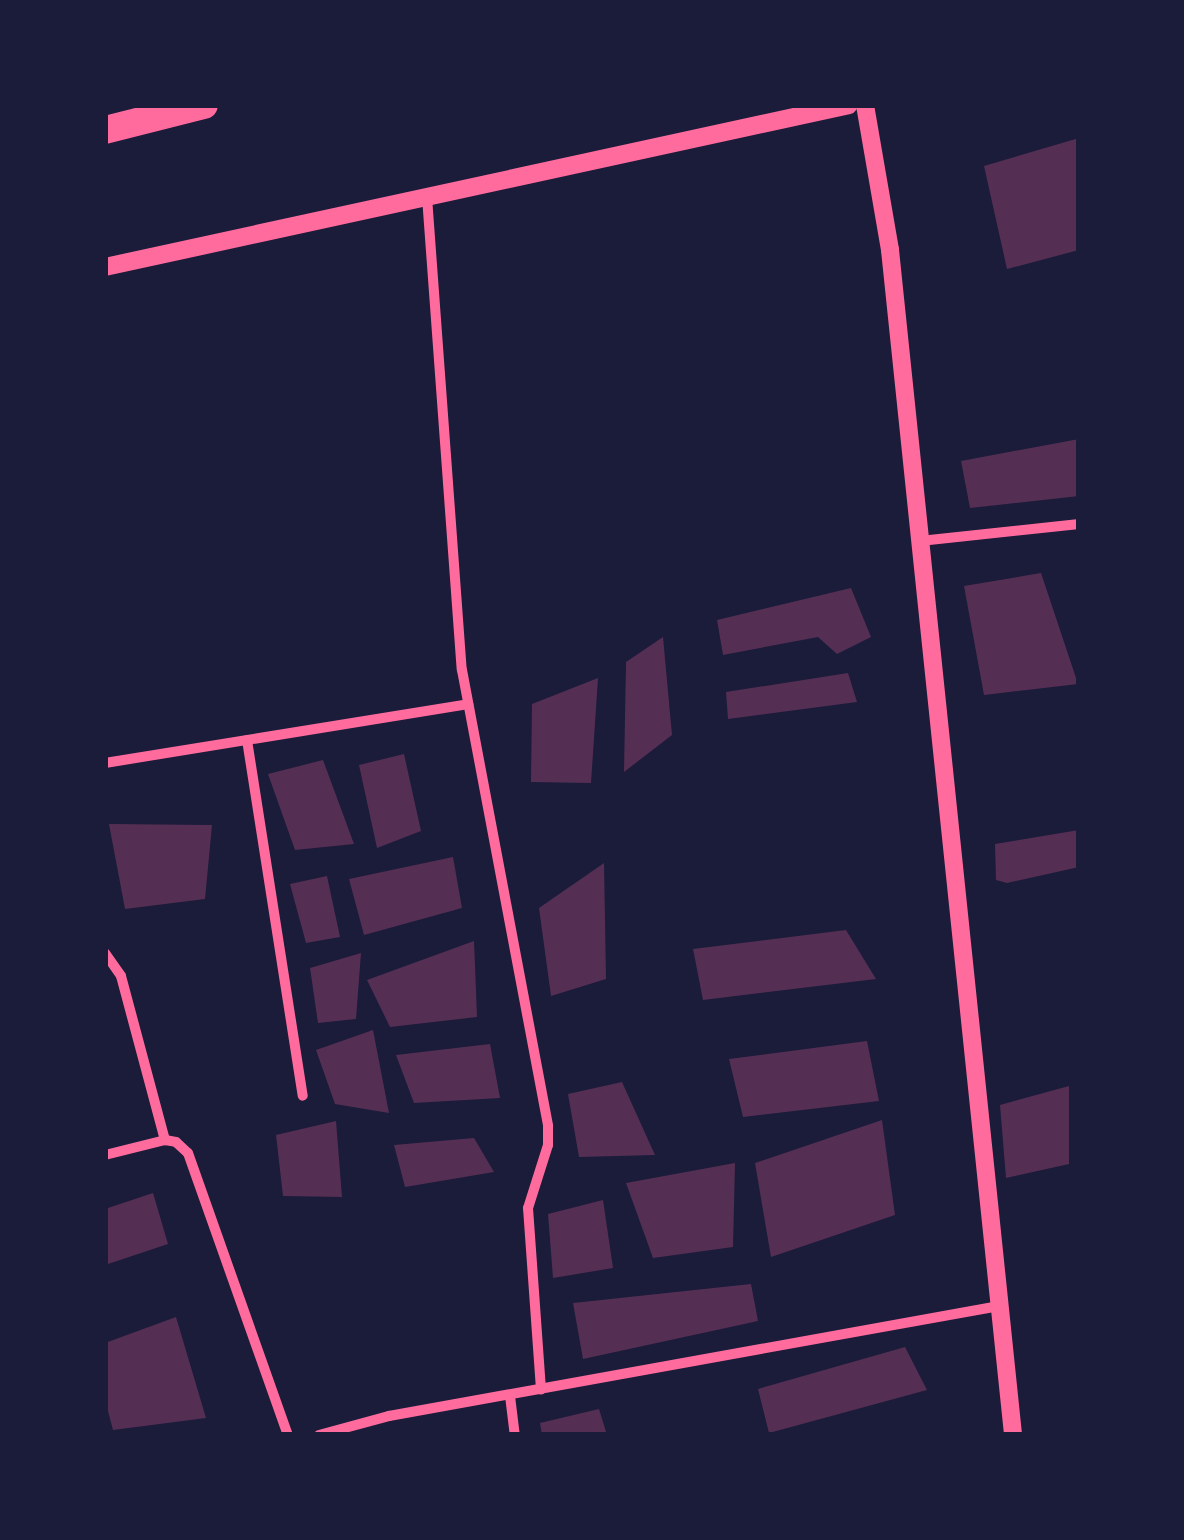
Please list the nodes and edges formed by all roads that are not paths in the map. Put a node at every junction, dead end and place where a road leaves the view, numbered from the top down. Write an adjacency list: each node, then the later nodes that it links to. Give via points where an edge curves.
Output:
1 (204, 105): 4 (highway)
2 (849, 105): 5 (street)
3 (865, 105): 8 (street, via 890,250)
4 (105, 130)
5 (427, 197): 6 (street); 9 (street)
6 (105, 267)
7 (1079, 524): 8 (street)
8 (920, 541): 16 (street)
9 (468, 704): 10 (street); 17 (street, via 548,1126 528,1208)
10 (247, 740): 11 (street); 13 (street)
11 (105, 763)
12 (105, 953): 14 (street, via 120,976)
13 (303, 1096)
14 (165, 1140): 15 (street); 19 (street, via 182,1146 194,1164)
15 (105, 1155)
16 (999, 1306): 17 (street); 22 (street)
17 (541, 1390): 18 (street)
18 (510, 1396): 20 (street); 21 (street)
19 (288, 1435)
20 (320, 1435)
21 (515, 1435)
22 (1012, 1435)

